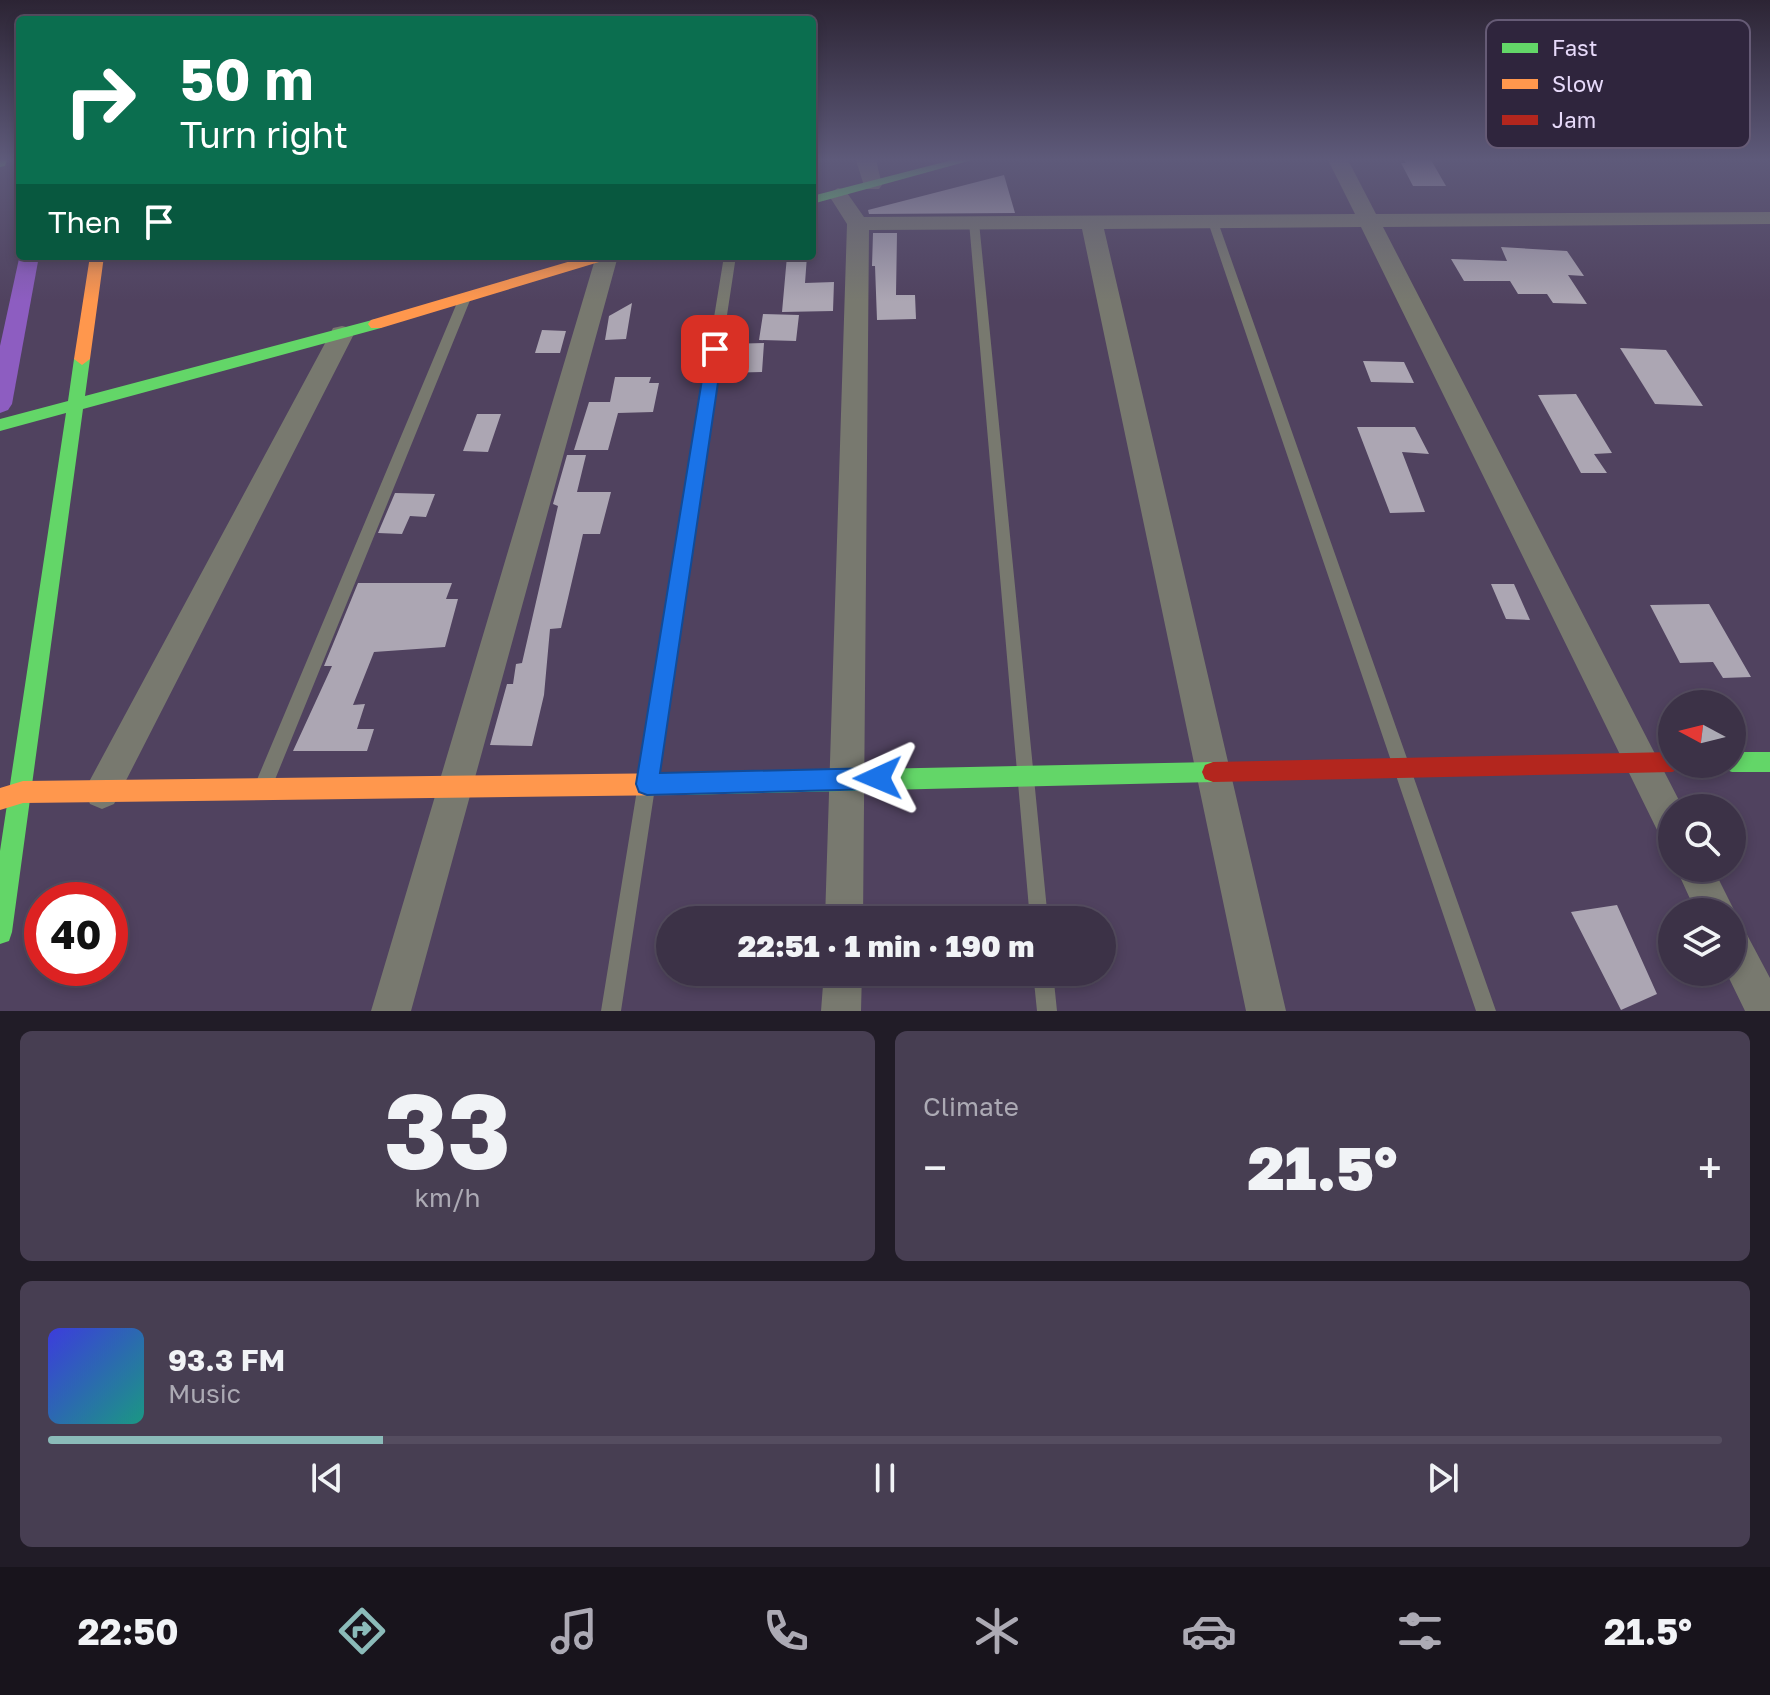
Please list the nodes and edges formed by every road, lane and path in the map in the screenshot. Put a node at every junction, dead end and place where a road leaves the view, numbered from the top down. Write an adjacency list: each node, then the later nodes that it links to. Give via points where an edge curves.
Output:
1 (847, 207): 8 (street)
2 (1361, 207): 4 (street)
3 (1770, 218): 4 (street)
4 (1367, 219): 6 (street); 17 (street)
5 (974, 222): 7 (street); 8 (street); 23 (lane)
6 (1213, 222): 7 (street); 21 (lane)
7 (1092, 223): 22 (street)
8 (858, 224): 24 (street)
9 (96, 260): 15 (street)
10 (587, 260): 13 (street)
11 (596, 260): 26 (street)
12 (729, 260): 25 (lane)
13 (465, 298): 14 (street); 27 (lane)
14 (342, 334): 15 (street); 29 (street)
15 (73, 405): 16 (street); 28 (street)
16 (9, 423)
17 (1641, 762): 18 (street); 21 (street); 30 (street)
18 (1658, 762)
19 (1746, 762): 20 (street)
20 (1770, 762)
21 (1403, 766): 22 (street); 43 (lane)
22 (1214, 771): 23 (street); 42 (street)
23 (1027, 775): 24 (street); 33 (lane)
24 (848, 779): 25 (street); 32 (street)
25 (647, 784): 26 (street); 39 (lane)
26 (455, 789): 27 (street); 38 (street)
27 (262, 790): 29 (street)
28 (23, 792): 29 (street); 31 (street); 34 (street)
29 (102, 792)
30 (1658, 796)
31 (0, 799)
32 (844, 906)
33 (1038, 906)
34 (0, 932)
35 (1746, 972): 44 (street)
36 (842, 986): 40 (street)
37 (1044, 986): 41 (lane)
38 (391, 1011)
39 (611, 1011)
40 (841, 1011)
41 (1047, 1011)
42 (1266, 1011)
43 (1486, 1011)
44 (1766, 1011)

